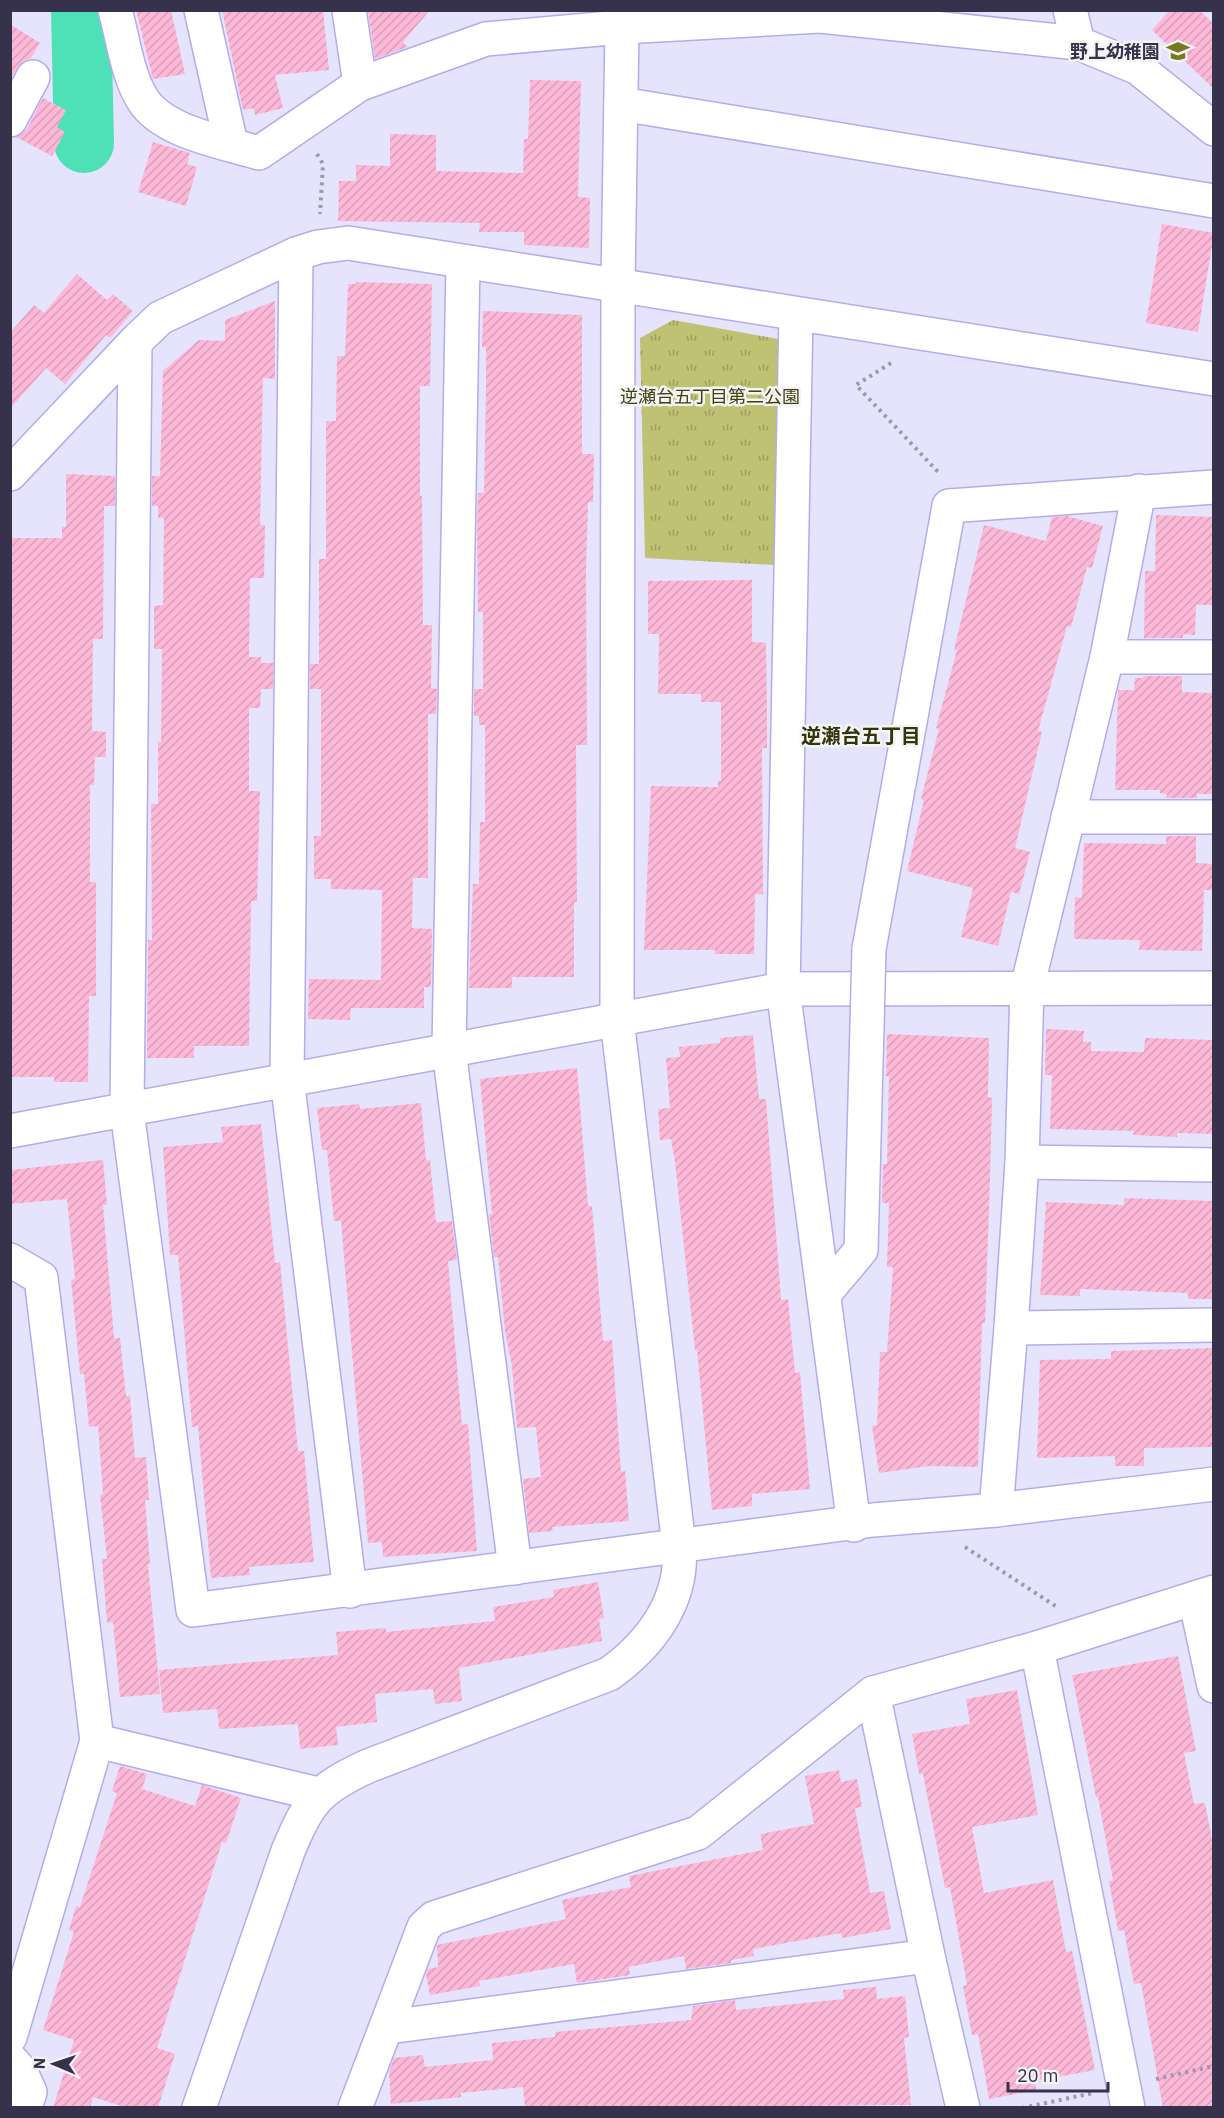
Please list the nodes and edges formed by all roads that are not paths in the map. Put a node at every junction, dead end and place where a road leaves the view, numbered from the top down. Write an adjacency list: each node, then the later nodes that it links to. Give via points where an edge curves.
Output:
1 (116, 10): 12 (street, via 142,99 158,117 200,136)
2 (201, 10): 12 (street)
3 (349, 10): 8 (street)
4 (1070, 10): 6 (street)
5 (622, 27): 6 (street, via 820,16); 8 (street, via 486,39); 9 (street)
6 (1078, 43): 11 (street, via 1138,68)
7 (33, 78): 10 (street)
8 (360, 84): 12 (street, via 259,153)
9 (621, 104): 13 (street); 16 (street)
10 (10, 120)
11 (1214, 129)
12 (231, 144)
13 (1214, 201)
14 (307, 250): 15 (street, via 348,243); 18 (street, via 160,318); 32 (street)
15 (463, 262): 16 (street); 31 (street)
16 (618, 284): 17 (street); 30 (street)
17 (796, 314): 19 (street); 29 (street)
18 (135, 342): 20 (street); 33 (street)
19 (1213, 374)
20 (10, 474)
21 (1214, 487): 22 (street)
22 (1139, 490): 23 (street); 38 (street, bridge, via 949,506 869,949 861,1250)
23 (1107, 657): 24 (street); 25 (street)
24 (1214, 657)
25 (1068, 817): 26 (street); 27 (street)
26 (1214, 817)
27 (1027, 988): 28 (street); 29 (street); 35 (street)
28 (1214, 988)
29 (783, 989): 30 (street); 38 (street)
30 (616, 1019): 31 (street); 44 (street)
31 (449, 1050): 32 (street); 45 (street)
32 (287, 1079): 33 (street); 46 (street)
33 (127, 1111): 34 (street); 46 (street, via 193,1610)
34 (10, 1131)
35 (1022, 1162): 36 (street); 40 (street)
36 (1214, 1166)
37 (10, 1260): 51 (street, via 40,1278)
38 (824, 1294): 43 (street)
39 (1214, 1325): 40 (street)
40 (1011, 1328): 42 (street)
41 (1214, 1484): 42 (street)
42 (996, 1510): 43 (street)
43 (854, 1525): 44 (street)
44 (679, 1546): 45 (street); 52 (street, via 677,1576 666,1614 639,1650 609,1674 368,1766)
45 (515, 1568): 46 (street)
46 (350, 1591)
47 (1204, 1595): 48 (street); 49 (street)
48 (1037, 1648): 50 (street); 61 (street)
49 (1214, 1686)
50 (873, 1693): 53 (street); 54 (street, via 698,1833 434,1918 424,1927)
51 (97, 1742): 52 (street); 55 (street)
52 (318, 1794): 58 (street, via 288,1851)
53 (928, 1956): 54 (street); 60 (street)
54 (388, 2027): 59 (street)
55 (10, 2037)
56 (10, 2059): 57 (street, via 30,2092)
57 (25, 2108)
58 (199, 2108)
59 (355, 2108)
60 (963, 2108)
61 (1128, 2108)

